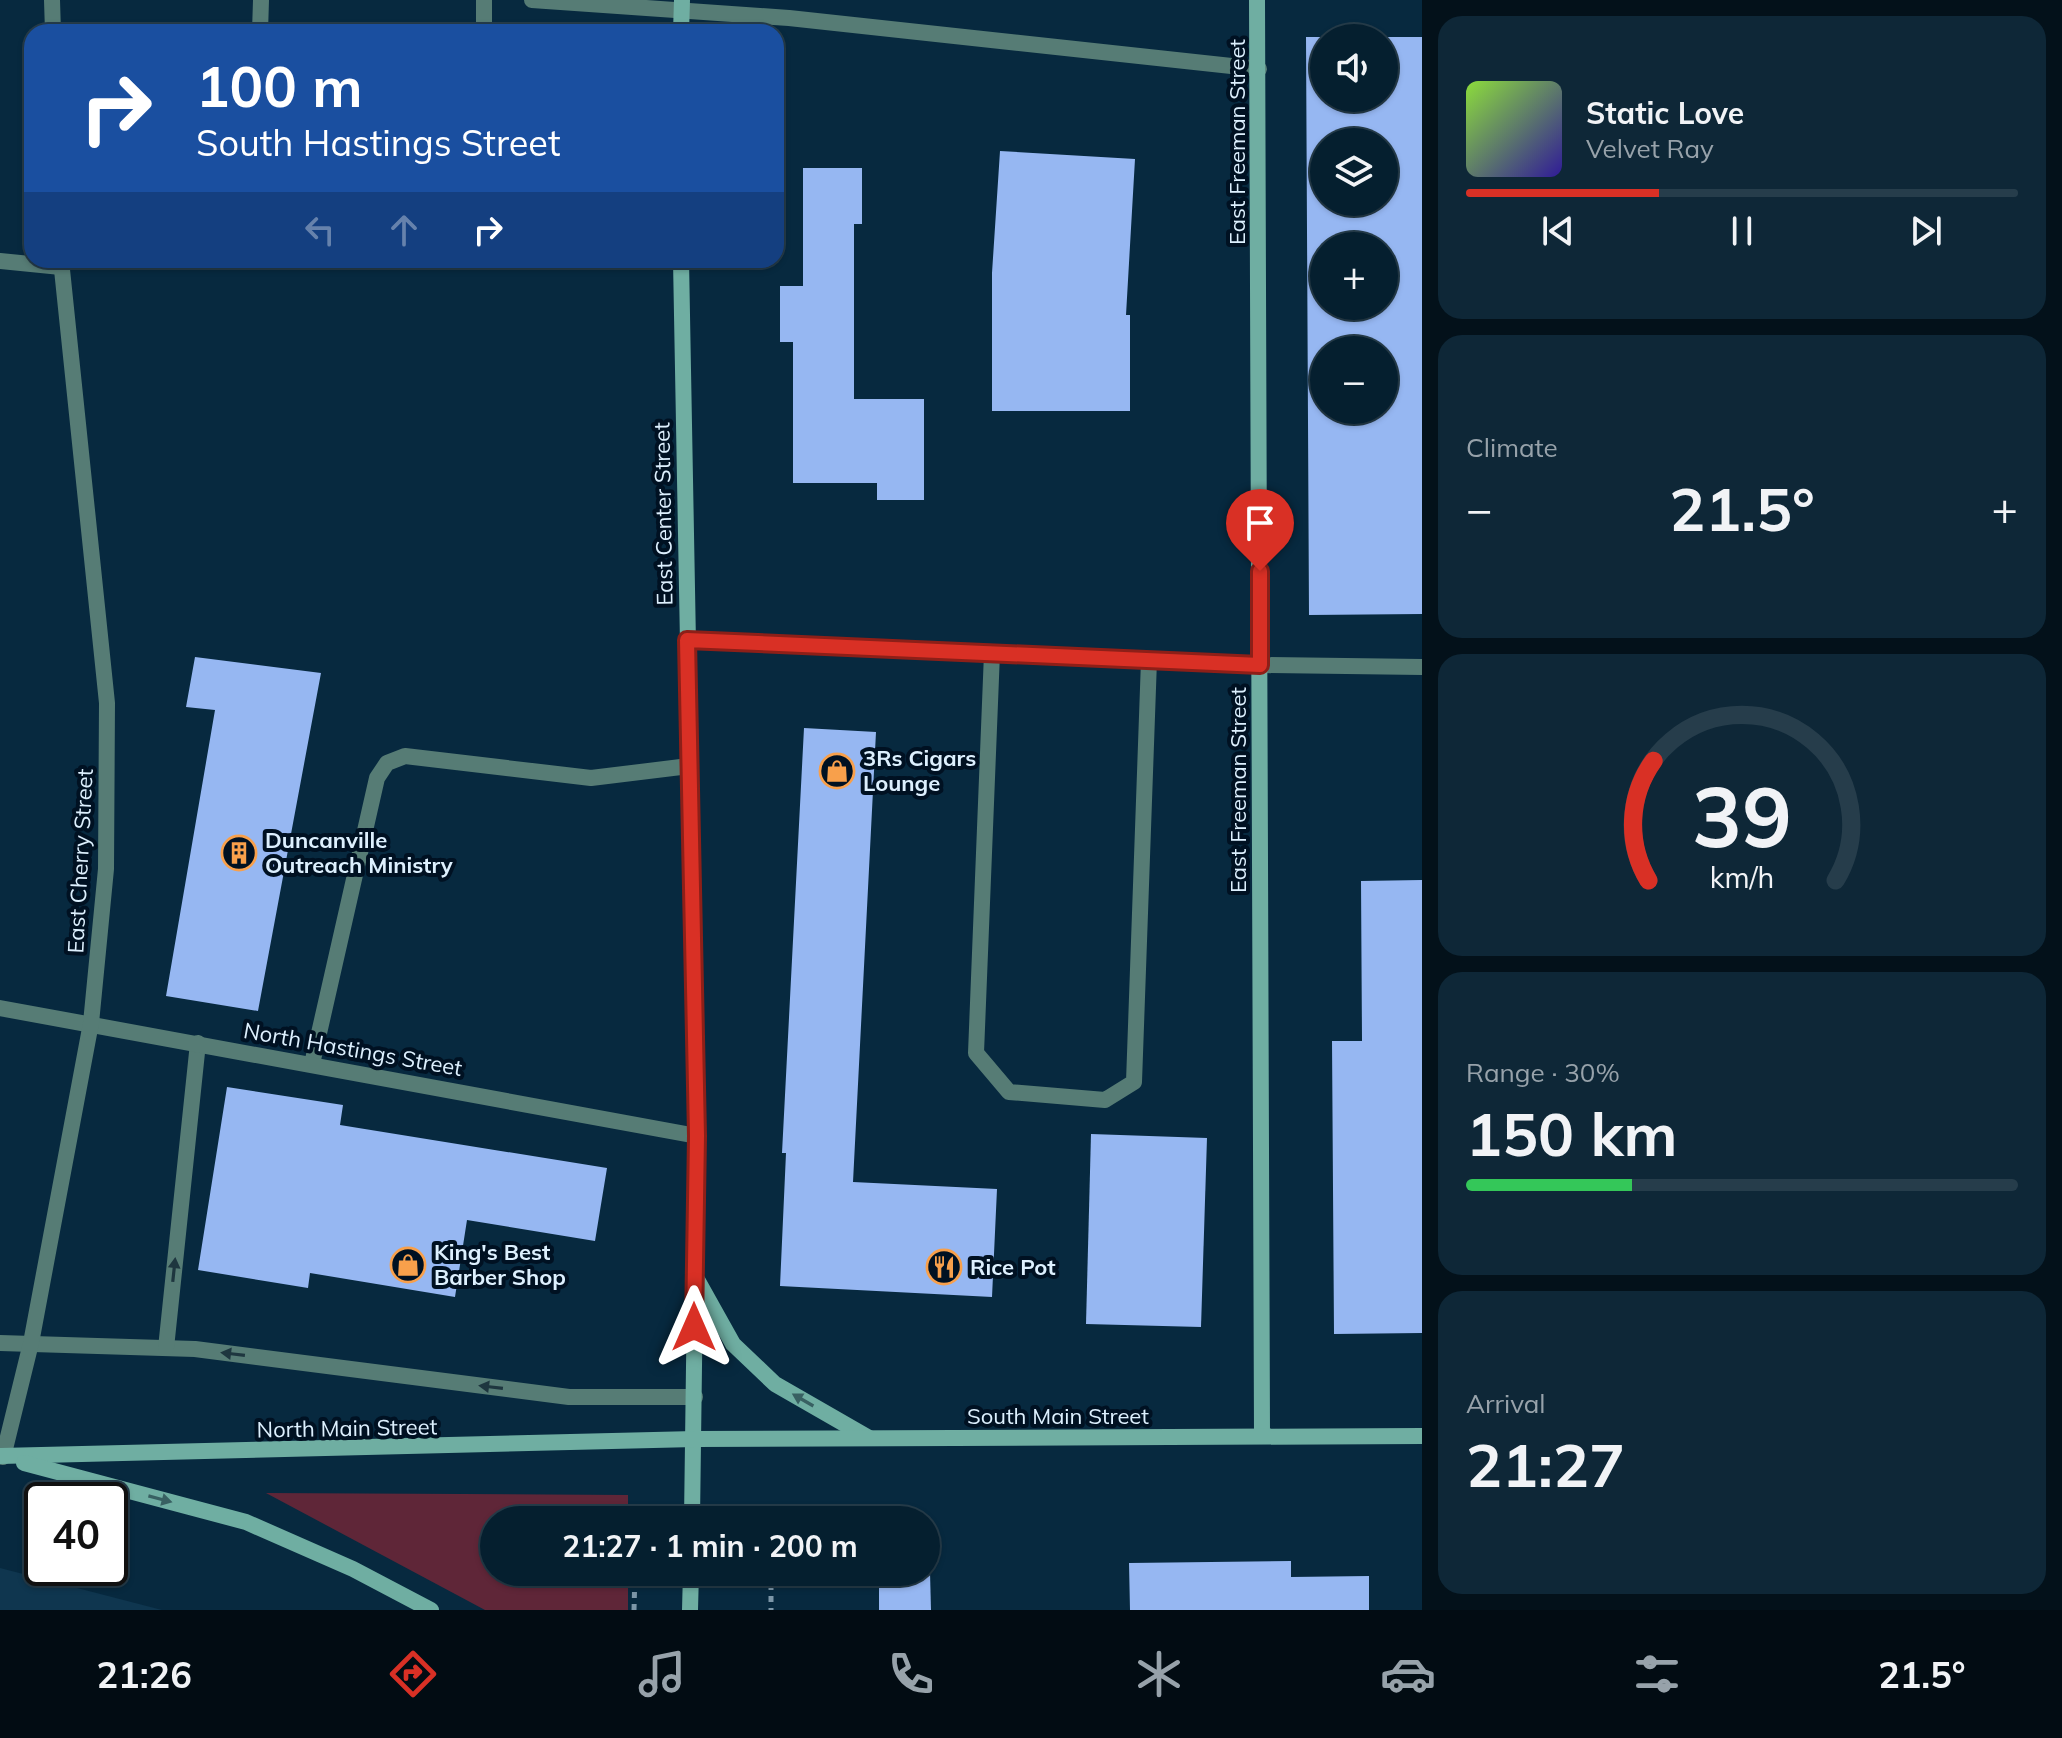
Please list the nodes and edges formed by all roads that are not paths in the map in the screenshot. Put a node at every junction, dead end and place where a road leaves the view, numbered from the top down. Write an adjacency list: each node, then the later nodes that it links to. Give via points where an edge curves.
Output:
1 (52, 0): 7 (street)
2 (261, 0): 8 (street)
3 (484, 0): 9 (street)
4 (532, 0): 6 (street)
5 (1257, 0): 10 (street, East Freeman Street)
6 (682, 6): 10 (street)
7 (53, 24)
8 (260, 24)
9 (484, 24)
10 (1259, 69): 18 (street, East Freeman Street)
11 (0, 261): 12 (street)
12 (24, 262)
13 (61, 268): 22 (street, East Cherry Street, via 107,703 106,869)
14 (681, 268): 15 (street, East Center Street)
15 (687, 640): 16 (street); 20 (street, East Center Street)
16 (992, 653): 17 (street); 17 (street, via 976,1053 1009,1092 1105,1100 1134,1082)
17 (1149, 660): 18 (street)
18 (1260, 665): 19 (street); 31 (street, East Freeman Street)
19 (1422, 667)
20 (689, 766): 24 (street, via 591,778 405,756 387,763 377,778); 25 (street, East Center Street)
21 (0, 1008): 22 (street, North Hastings Street)
22 (91, 1023): 23 (street, North Hastings Street); 28 (street, East Cherry Street)
23 (198, 1043): 24 (street, North Hastings Street); 29 (street, one-way to 23)
24 (312, 1064): 25 (street, North Hastings Street)
25 (697, 1136): 26 (street, East Center Street)
26 (694, 1274): 30 (street, East Center Street); 34 (street, one-way to 26, via 775,1384 733,1344)
27 (0, 1343): 28 (street)
28 (31, 1343): 29 (street); 35 (street, East Cherry Street)
29 (166, 1348): 30 (street, one-way to 29, via 569,1397)
30 (695, 1397): 33 (street, East Center Street)
31 (1262, 1436): 32 (street, South Main Street); 34 (street, South Main Street)
32 (1422, 1436)
33 (695, 1439): 34 (street, South Main Street); 35 (street, North Main Street); 36 (street, East Center Street)
34 (871, 1439)
35 (2, 1457): 38 (street, one-way to 38, via 246,1522)
36 (693, 1506)
37 (691, 1586): 39 (street)
38 (431, 1610)
39 (690, 1610)

